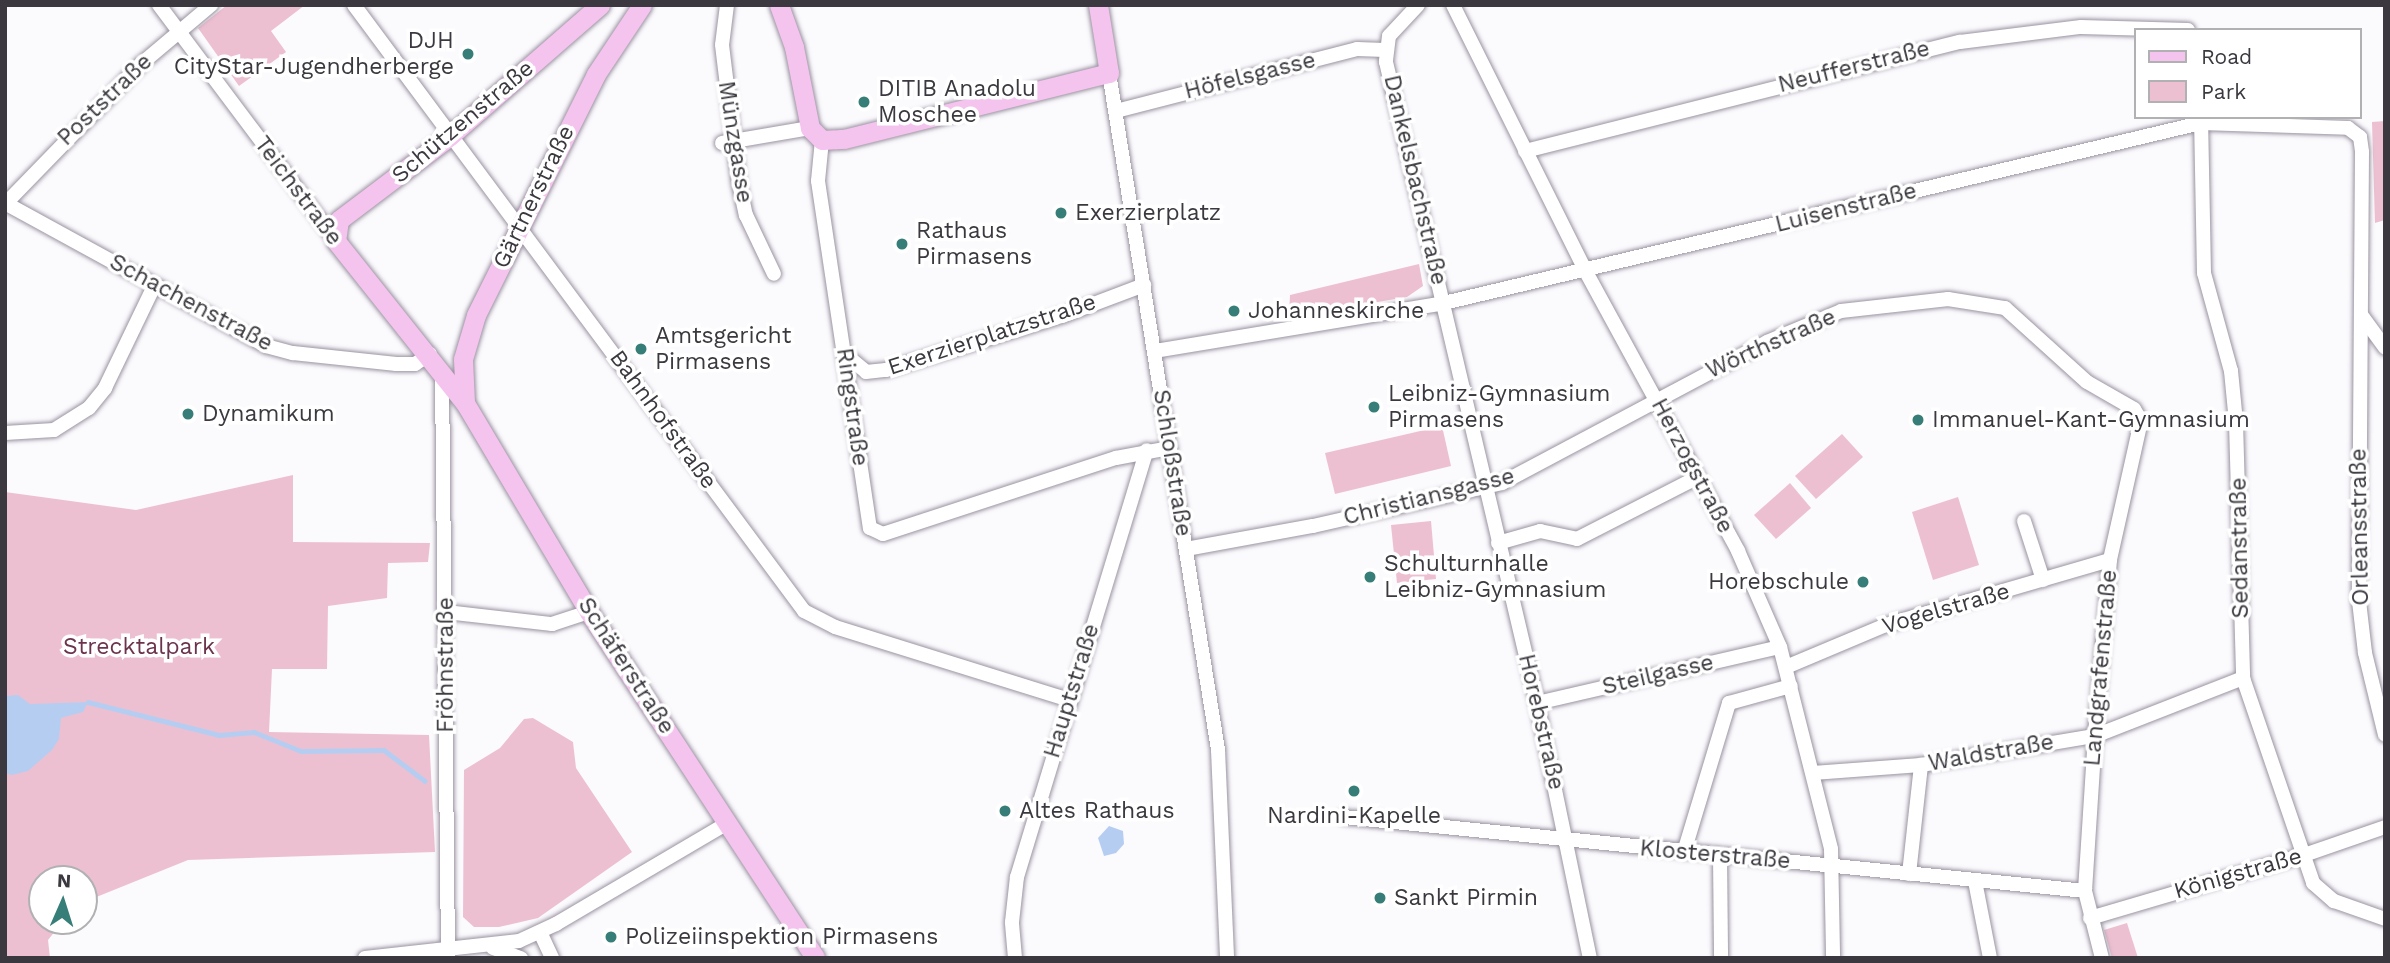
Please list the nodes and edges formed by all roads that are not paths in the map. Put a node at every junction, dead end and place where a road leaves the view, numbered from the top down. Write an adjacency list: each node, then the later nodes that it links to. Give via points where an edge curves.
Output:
1 (159, 5): 12 (street, Teichstraße)
2 (211, 5): 12 (street, Poststraße)
3 (354, 5): 18 (street, Bahnhofstraße)
4 (642, 5): 22 (main road, Gärtnerstraße, via 606,55)
5 (727, 5): 19 (street, Münzgasse, via 722,45)
6 (779, 5): 17 (main road, Ringstraße)
7 (1098, 5): 14 (main road, Schloßstraße)
8 (1418, 5): 13 (street, Dankelsbachstraße, via 1389,36)
9 (1453, 5): 20 (street, Herzogstraße)
10 (592, 8): 18 (main road, Schützenstraße)
11 (2134, 28): 20 (street, Neufferstraße, via 2081,27 1960,41)
12 (177, 30): 21 (street, Poststraße, via 41,162); 23 (street, Teichstraße)
13 (1385, 50): 15 (street, Höfelsgasse, via 1357,49); 28 (street, Dankelsbachstraße)
14 (1109, 73): 15 (street, Schloßstraße); 17 (main road, via 844,139)
15 (1116, 111): 26 (street, Schloßstraße)
16 (2201, 120): 24 (street, Luisenstraße); 29 (street, Luisenstraße, via 2339,127 2360,137); 53 (street, Sedanstraße, via 2204,273 2231,371 2236,422)
17 (816, 134): 19 (street); 34 (street, Ringstraße, via 816,164)
18 (450, 136): 22 (street, Bahnhofstraße); 23 (main road, Schützenstraße, via 340,220)
19 (728, 143): 25 (street, Münzgasse, via 746,215)
20 (1525, 150): 24 (street, Herzogstraße)
21 (6, 203): 27 (street, Schachenstraße)
22 (520, 223): 30 (main road, Gärtnerstraße); 55 (street, Bahnhofstraße, via 804,611 835,627)
23 (336, 241): 31 (main road, Teichstraße)
24 (1585, 270): 28 (street, Luisenstraße); 36 (street, Herzogstraße)
25 (774, 274)
26 (1144, 285): 33 (street, Schloßstraße); 34 (street, Exerzierplatzstraße, via 1062,316 886,370 866,372)
27 (154, 286): 31 (street, Schachenstraße, via 280,350 415,364); 39 (street, via 105,388 89,408 54,430)
28 (1444, 303): 33 (street, Luisenstraße); 43 (street, Dankelsbachstraße)
29 (2362, 316): 32 (street); 57 (street, Orleansstraße, via 2360,601 2365,653)
30 (467, 341): 31 (main road, via 444,351); 37 (main road, Gärtnerstraße)
31 (425, 348): 35 (main road, Teichstraße)
32 (2385, 348)
33 (1155, 351): 40 (street, Schloßstraße)
34 (845, 354): 41 (street, Ringstraße, via 870,528 876,533)
35 (442, 373): 37 (main road, Schäferstraße); 49 (street, Fröhnstraße)
36 (1656, 399): 38 (street, Wörthstraße, via 1829,315 1875,305 1957,299 2011,312 2087,382 2134,409); 42 (street, Herzogstraße); 43 (street, Christiansgasse, via 1517,477)
37 (465, 403): 50 (main road, Schäferstraße)
38 (2141, 421): 47 (street, Landgrafenstraße)
39 (5, 433)
40 (1170, 448): 41 (street); 46 (street, Schloßstraße)
41 (1147, 450): 55 (street, Hauptstraße)
42 (1698, 477): 45 (street, via 1577,539 1541,531); 51 (street, Herzogstraße)
43 (1486, 488): 45 (street, Horebstraße); 46 (street, Christiansgasse)
44 (2024, 521): 48 (street)
45 (1499, 543): 56 (street, Horebstraße)
46 (1186, 549): 77 (street, Schloßstraße, via 1219,751 1224,922)
47 (2110, 560): 48 (street, Vogelstraße); 58 (street, Landgrafenstraße)
48 (2043, 580): 52 (street, Vogelstraße, via 1886,625)
49 (446, 612): 50 (street, via 552,624); 76 (street, Fröhnstraße)
50 (589, 612): 62 (main road, Schäferstraße)
51 (1780, 646): 52 (street, Herzogstraße); 56 (street, Steilgasse)
52 (1786, 667): 54 (street, Herzogstraße)
53 (2243, 678): 58 (street, Waldstraße); 67 (street, Sedanstraße)
54 (1791, 686): 60 (street, Herzogstraße); 65 (street, via 1729,703)
55 (1069, 700): 82 (street, Hauptstraße, via 1017,877 1012,922)
56 (1537, 703): 64 (street, Horebstraße)
57 (2385, 735)
58 (2095, 736): 59 (street, Waldstraße); 71 (street, Landgrafenstraße)
59 (1921, 765): 60 (street, Waldstraße); 69 (street)
60 (1812, 772): 68 (street, Herzogstraße)
61 (1344, 817): 64 (street, Klosterstraße)
62 (726, 824): 74 (street); 81 (main road, Schäferstraße)
63 (2385, 827): 67 (street, Königstraße)
64 (1567, 842): 65 (street, Klosterstraße); 83 (street, Horebstraße)
65 (1684, 852): 66 (street, Klosterstraße)
66 (1720, 855): 68 (street, Klosterstraße); 84 (street)
67 (2301, 856): 72 (street, Königstraße); 73 (street, Sedanstraße, via 2312,884 2326,897)
68 (1833, 866): 69 (street, Klosterstraße); 85 (street, Herzogstraße)
69 (1909, 874): 70 (street, Klosterstraße)
70 (1975, 881): 71 (street, Klosterstraße); 86 (street)
71 (2085, 891): 72 (street, Landgrafenstraße)
72 (2090, 918): 87 (street, Landgrafenstraße)
73 (2385, 919)
74 (540, 932): 75 (street); 80 (street)
75 (491, 947): 76 (street); 79 (street)
76 (448, 954): 78 (street)
77 (1230, 957)
78 (365, 958)
79 (521, 958)
80 (552, 958)
81 (815, 958)
82 (1015, 958)
83 (1590, 958)
84 (1721, 958)
85 (1833, 958)
86 (1990, 958)
87 (2102, 958)

